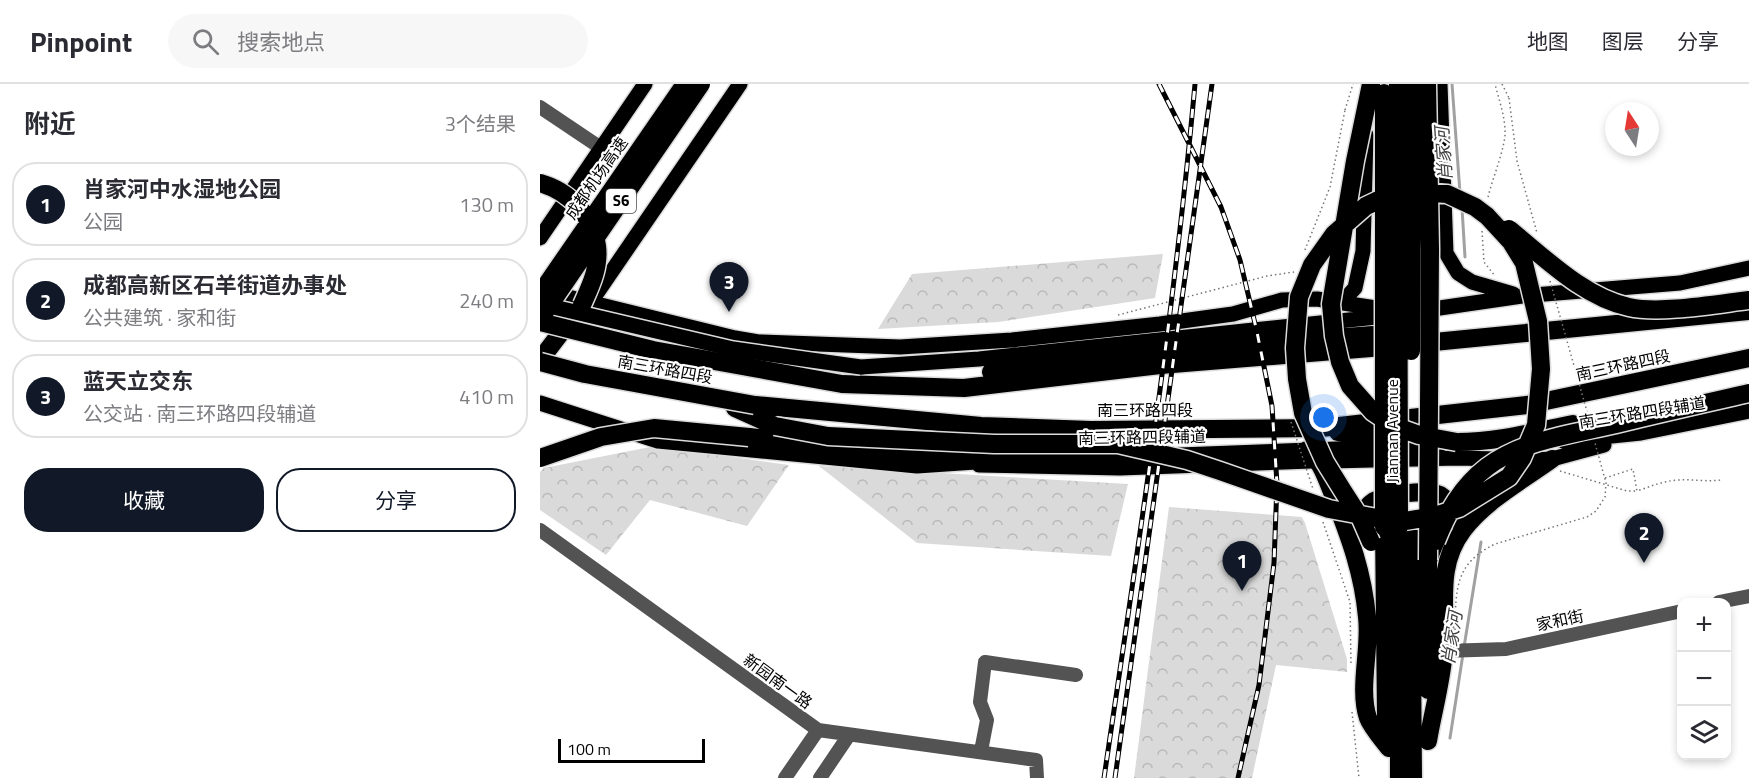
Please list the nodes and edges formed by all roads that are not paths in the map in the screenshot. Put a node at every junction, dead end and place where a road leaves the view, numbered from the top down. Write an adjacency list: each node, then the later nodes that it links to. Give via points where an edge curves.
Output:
1 (645, 84): 10 (main road)
2 (685, 84): 17 (highway, 成都机场高速 / S6, bridge)
3 (701, 84): 25 (highway, 成都机场高速 / S6, bridge)
4 (740, 84): 20 (main road)
5 (1413, 84): 45 (highway, Jiannan Avenue, bridge)
6 (1427, 84): 47 (highway, bridge)
7 (1440, 84): 15 (main road)
8 (1380, 86): 14 (main road); 31 (highway, bridge, via 1355,161 1331,304 1340,362 1350,386 1374,412 1394,426 1419,435 1479,442); 45 (highway, bridge)
9 (540, 107): 10 (street)
10 (601, 148): 13 (main road)
11 (540, 183): 29 (highway, bridge, via 562,192 577,204 597,247 591,285 582,305)
12 (1481, 205): 19 (highway, bridge, via 1575,282 1611,301 1630,307 1670,309); 33 (highway, bridge, via 1524,263 1538,321); 52 (highway, bridge, via 1447,194 1419,191 1387,196 1366,206 1334,234 1312,265 1299,297 1295,348 1303,413 1325,462 1371,542)
13 (540, 238)
14 (1363, 251): 15 (main road, via 1391,271 1408,275 1419,273); 21 (main road, via 1355,288)
15 (1446, 253): 18 (main road, via 1458,273 1472,282)
16 (1749, 270): 18 (main road, via 1680,283)
17 (540, 292): 20 (main road)
18 (1521, 296): 24 (main road)
19 (1749, 300)
20 (591, 302): 26 (main road); 30 (main road)
21 (1342, 302): 24 (main road); 26 (main road, via 1282,300 1233,314 1012,340 900,347)
22 (540, 304): 28 (main road, bridge, via 733,349 861,366)
23 (1749, 311): 25 (highway, 南三环路四段, bridge, via 1160,365 964,388 842,384 653,350)
24 (1406, 313): 28 (main road)
25 (540, 320)
26 (761, 342): 28 (main road, via 892,359)
27 (1749, 358): 33 (highway, 南三环路四段)
28 (980, 359)
29 (540, 361): 35 (highway, 南三环路四段, bridge)
30 (540, 372)
31 (1749, 382)
32 (1749, 393): 47 (highway, bridge, via 1566,435 1514,452 1466,486 1447,513)
33 (1538, 403): 35 (highway, bridge, via 1536,425 1509,477 1459,508 1405,521 1329,509 1198,464 1118,444 994,444 828,436 775,426); 37 (highway, 南三环路四段)
34 (540, 404): 43 (main road, 南三环路四段辅道, via 658,441 917,466)
35 (751, 409): 37 (highway, 南三环路四段, via 1091,430)
36 (1748, 416): 38 (main road, 南三环路四段辅道)
37 (1321, 429): 39 (highway)
38 (1641, 433): 39 (main road, 南三环路四段辅道, via 1583,440); 44 (main road)
39 (1406, 447): 41 (main road, 南三环路四段辅道)
40 (1035, 456): 41 (main road, 南三环路四段辅道); 42 (highway, bridge, via 875,450 654,428 617,433); 43 (main road, 南三环路四段辅道)
41 (1314, 457): 43 (main road, via 1120,468); 44 (main road, via 1458,458); 48 (highway)
42 (540, 458)
43 (955, 464)
44 (1556, 465): 49 (highway, via 1482,510 1463,530)
45 (1398, 527): 52 (highway); 61 (highway, Jiannan Avenue)
46 (540, 530): 56 (street, 新园南一路)
47 (1428, 560): 58 (highway)
48 (1357, 562): 49 (highway, via 1358,522 1366,509 1392,496 1432,493 1443,496 1454,508); 59 (highway, via 1368,620 1365,700 1369,719)
49 (1445, 568): 54 (highway)
50 (1749, 596): 51 (street)
51 (1731, 600)
52 (1384, 607): 59 (highway)
53 (1677, 612): 54 (street, 家和街, via 1491,651)
54 (1450, 651): 58 (highway)
55 (1076, 675): 60 (street, via 985,662 981,702 987,720)
56 (818, 730): 57 (street, 新园南一路); 62 (street)
57 (849, 735): 60 (street, 新园南一路); 63 (street)
58 (1428, 741): 61 (highway, via 1423,761)
59 (1389, 748): 61 (highway)
60 (981, 751): 64 (street, 新园南一路, via 1036,760)
61 (1406, 776)
62 (785, 778)
63 (820, 778)
64 (1037, 778)

